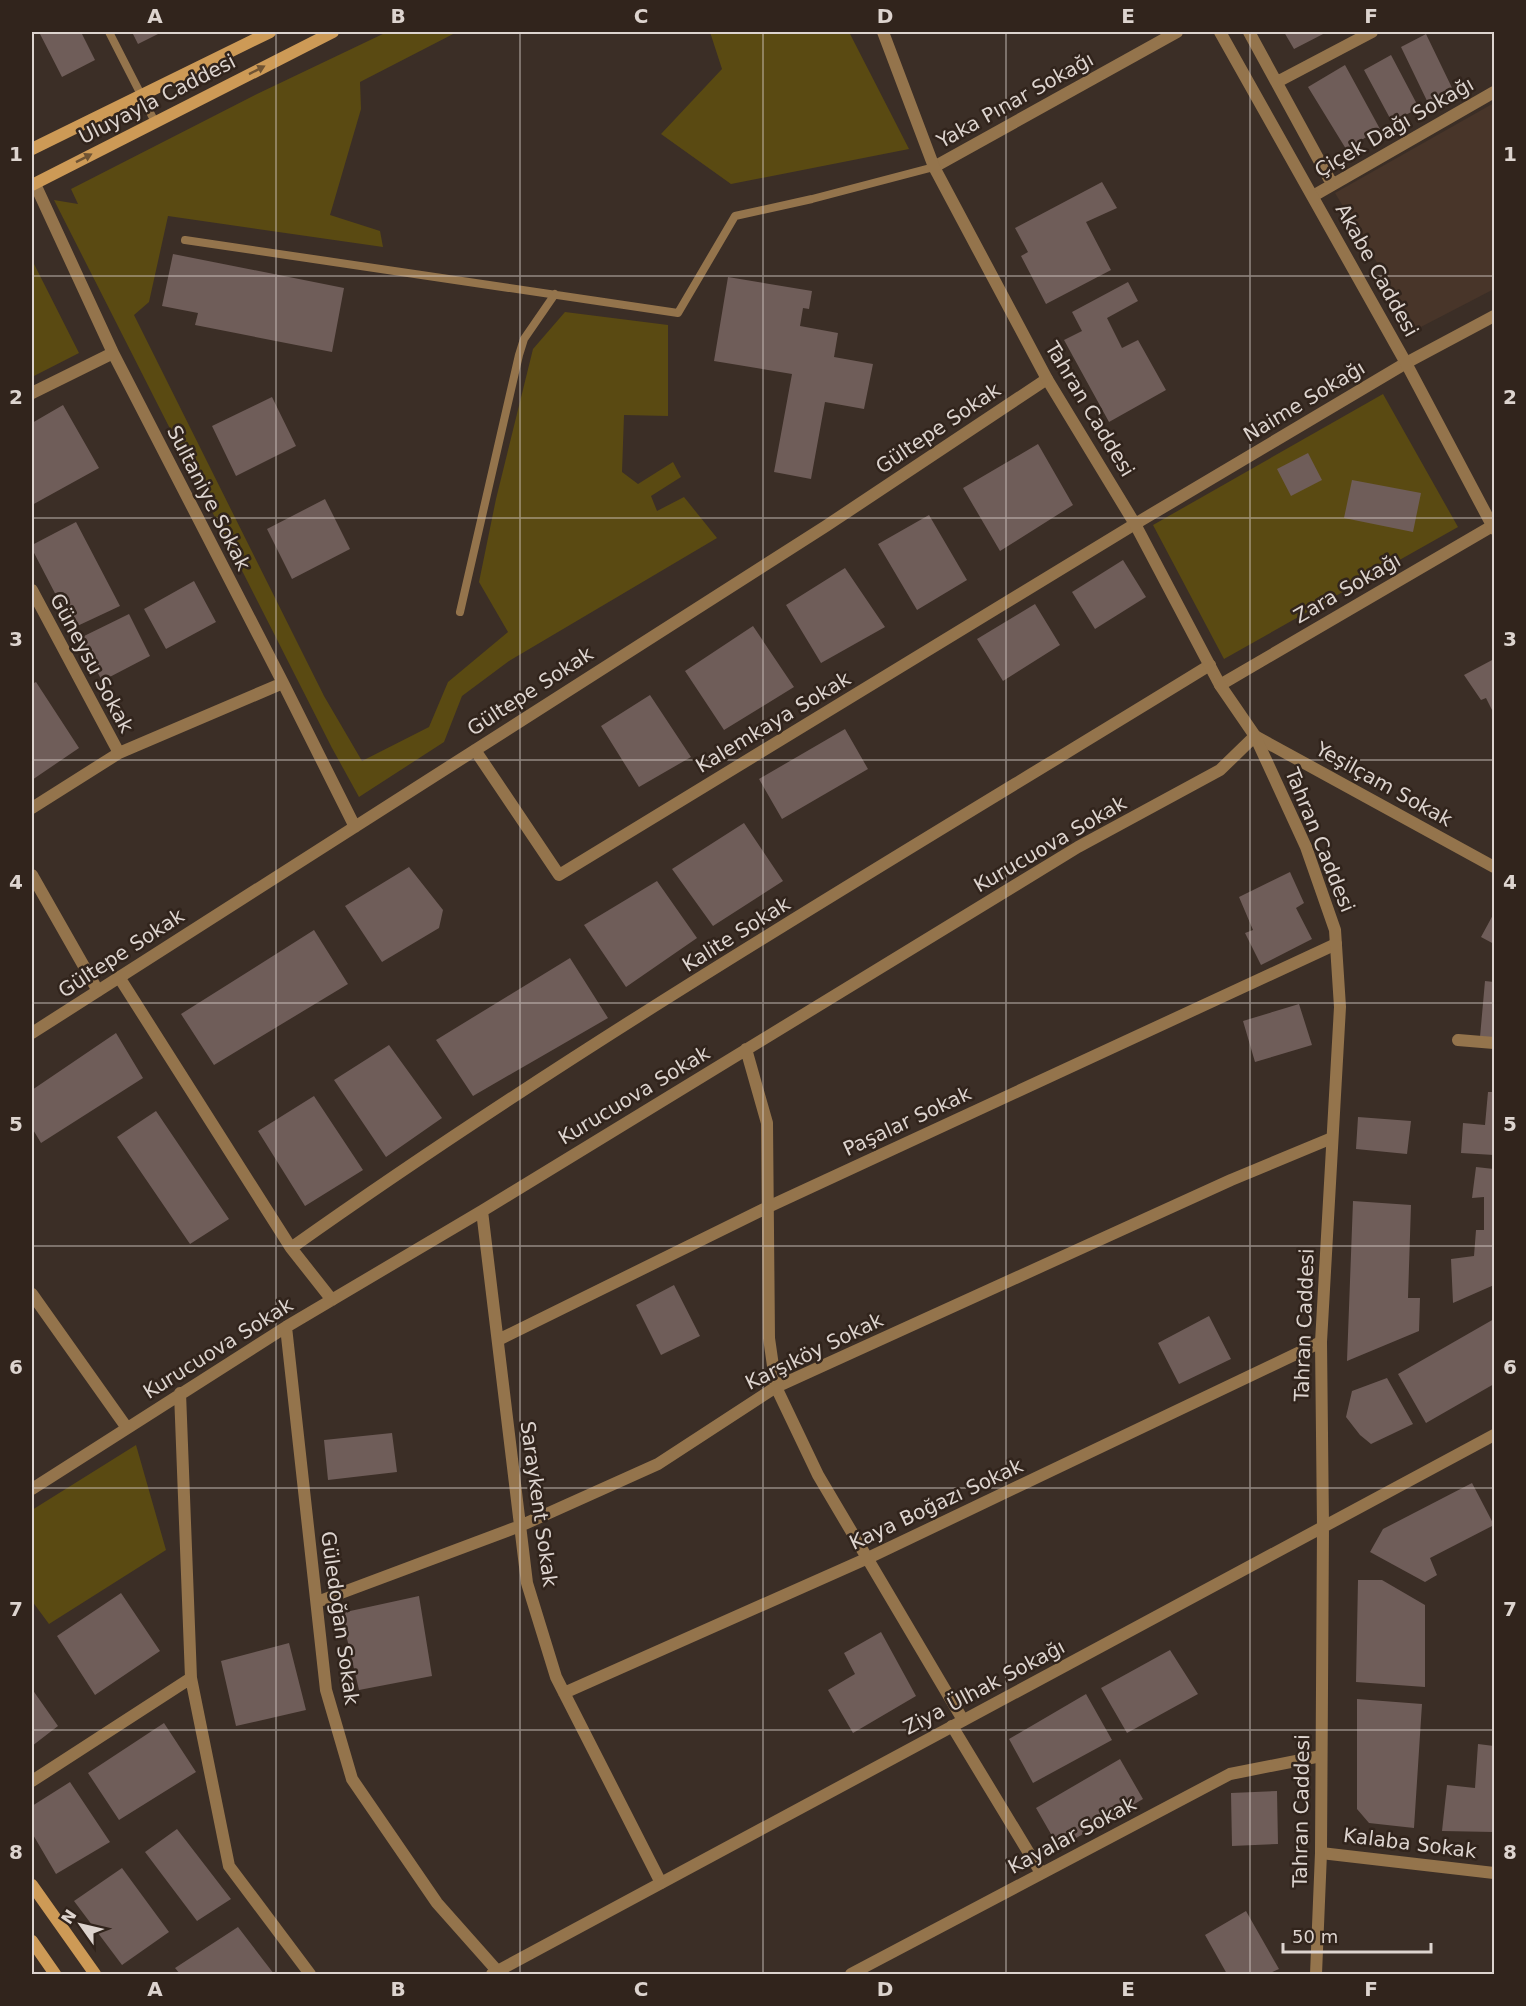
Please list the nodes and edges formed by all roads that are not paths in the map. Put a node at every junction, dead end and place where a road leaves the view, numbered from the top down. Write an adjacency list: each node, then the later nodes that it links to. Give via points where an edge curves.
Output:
1 (109, 32): 11 (lane)
2 (270, 32): 11 (main road, Uluyayla Caddesi)
3 (333, 32): 12 (main road, Uluyayla Caddesi, one-way to 3)
4 (883, 32): 14 (street, Tahran Caddesi)
5 (1177, 32): 14 (street, Yaka Pınar Sokağı)
6 (1220, 32): 17 (street, Akabe Caddesi)
7 (1249, 32): 9 (street)
8 (1372, 32): 9 (street)
9 (1277, 82): 16 (street)
10 (1494, 92): 16 (street, Çiçek Dağı Sokağı)
11 (141, 95): 12 (lane); 13 (main road, Uluyayla Caddesi)
12 (155, 122): 15 (main road, Uluyayla Caddesi, one-way to 12)
13 (32, 149)
14 (934, 167): 19 (lane, via 735,216 678,313); 23 (street, Tahran Caddesi)
15 (33, 184): 21 (street, Sultaniye Sokak)
16 (1332, 184): 17 (street, Çiçek Dağı Sokağı)
17 (1313, 196): 22 (street, Akabe Caddesi)
18 (186, 240): 19 (lane)
19 (555, 294): 28 (lane, via 524,339 519,355)
20 (1494, 316): 22 (street, Naime Sokağı)
21 (113, 353): 24 (street); 30 (street, Sultaniye Sokak)
22 (1406, 363): 25 (street, Naime Sokağı); 26 (street, Akabe Caddesi)
23 (1047, 378): 25 (street, Tahran Caddesi); 33 (street, Gültepe Sokak, via 826,526)
24 (32, 393)
25 (1135, 524): 29 (street, Tahran Caddesi); 33 (street, Kalemkaya Sokak, via 559,875)
26 (1494, 527): 31 (street, Zara Sokağı)
27 (32, 590): 34 (street, Güneysu Sokak)
28 (460, 612)
29 (1210, 665): 31 (street, Tahran Caddesi); 49 (street, Kalite Sokak, via 610,1034)
30 (283, 683): 34 (street); 36 (street, Sultaniye Sokak)
31 (1220, 684): 32 (street, Tahran Caddesi)
32 (1255, 736): 37 (street, Yeşilçam Sokak); 39 (street, Tahran Caddesi, via 1306,848 1335,930); 45 (street, Kurucuova Sokak, via 1220,770 1078,847)
33 (475, 750): 36 (street, Gültepe Sokak)
34 (119, 753): 35 (street)
35 (32, 808)
36 (355, 827): 40 (street, Gültepe Sokak)
37 (1494, 867)
38 (32, 875): 41 (street)
39 (1336, 944): 46 (street, Tahran Caddesi, via 1340,1007); 47 (street, Paşalar Sokak)
40 (119, 977): 41 (street, Gültepe Sokak); 49 (street)
41 (98, 991): 42 (street, Gültepe Sokak)
42 (32, 1033)
43 (1458, 1040): 44 (street)
44 (1494, 1043)
45 (746, 1049): 47 (street, via 767,1123); 48 (street, Kurucuova Sokak)
46 (1332, 1138): 54 (street, Tahran Caddesi); 55 (street, Karşıköy Sokak)
47 (768, 1207): 53 (street, Paşalar Sokak); 55 (street, via 769,1338)
48 (482, 1210): 51 (street, Kurucuova Sokak); 53 (street, Saraykent Sokak)
49 (291, 1248): 51 (street)
50 (32, 1294): 57 (street)
51 (332, 1300): 52 (street, Kurucuova Sokak)
52 (286, 1327): 56 (street, Kurucuova Sokak); 63 (street, Güledoğan Sokak)
53 (498, 1340): 60 (street, Saraykent Sokak)
54 (1321, 1342): 61 (street, Tahran Caddesi); 62 (street, Kaya Boğazı Sokak)
55 (776, 1387): 60 (street, Karşıköy Sokak, via 658,1464); 62 (street, via 818,1475)
56 (180, 1393): 57 (street, Kurucuova Sokak); 64 (street)
57 (127, 1428): 59 (street, Kurucuova Sokak)
58 (1494, 1435): 61 (street, Ziya Ülhak Sokağı)
59 (32, 1490)
60 (520, 1526): 63 (street, Karşıköy Sokak); 65 (street, Saraykent Sokak, via 527,1583)
61 (1323, 1526): 66 (street, Ziya Ülhak Sokağı); 67 (street, Tahran Caddesi)
62 (867, 1558): 65 (street, Kaya Boğazı Sokak); 66 (street)
63 (316, 1602): 75 (street, Güledoğan Sokak, via 326,1690 352,1779 437,1903)
64 (191, 1678): 68 (street); 78 (street, via 230,1866)
65 (564, 1693): 72 (street, Saraykent Sokak)
66 (957, 1723): 71 (street); 72 (street, Ziya Ülhak Sokağı)
67 (1320, 1756): 69 (street, Tahran Caddesi); 71 (street, Kayalar Sokak, via 1230,1774)
68 (32, 1781)
69 (1322, 1853): 70 (street, Kalaba Sokak); 80 (street, Tahran Caddesi)
70 (1494, 1873)
71 (1041, 1874): 79 (street, Kayalar Sokak)
72 (661, 1883): 75 (street, Ziya Ülhak Sokağı)
73 (32, 1884): 77 (main road)
74 (32, 1941): 76 (main road)
75 (496, 1973)
76 (55, 1974)
77 (95, 1974)
78 (310, 1974)
79 (851, 1974)
80 (1316, 1974)

